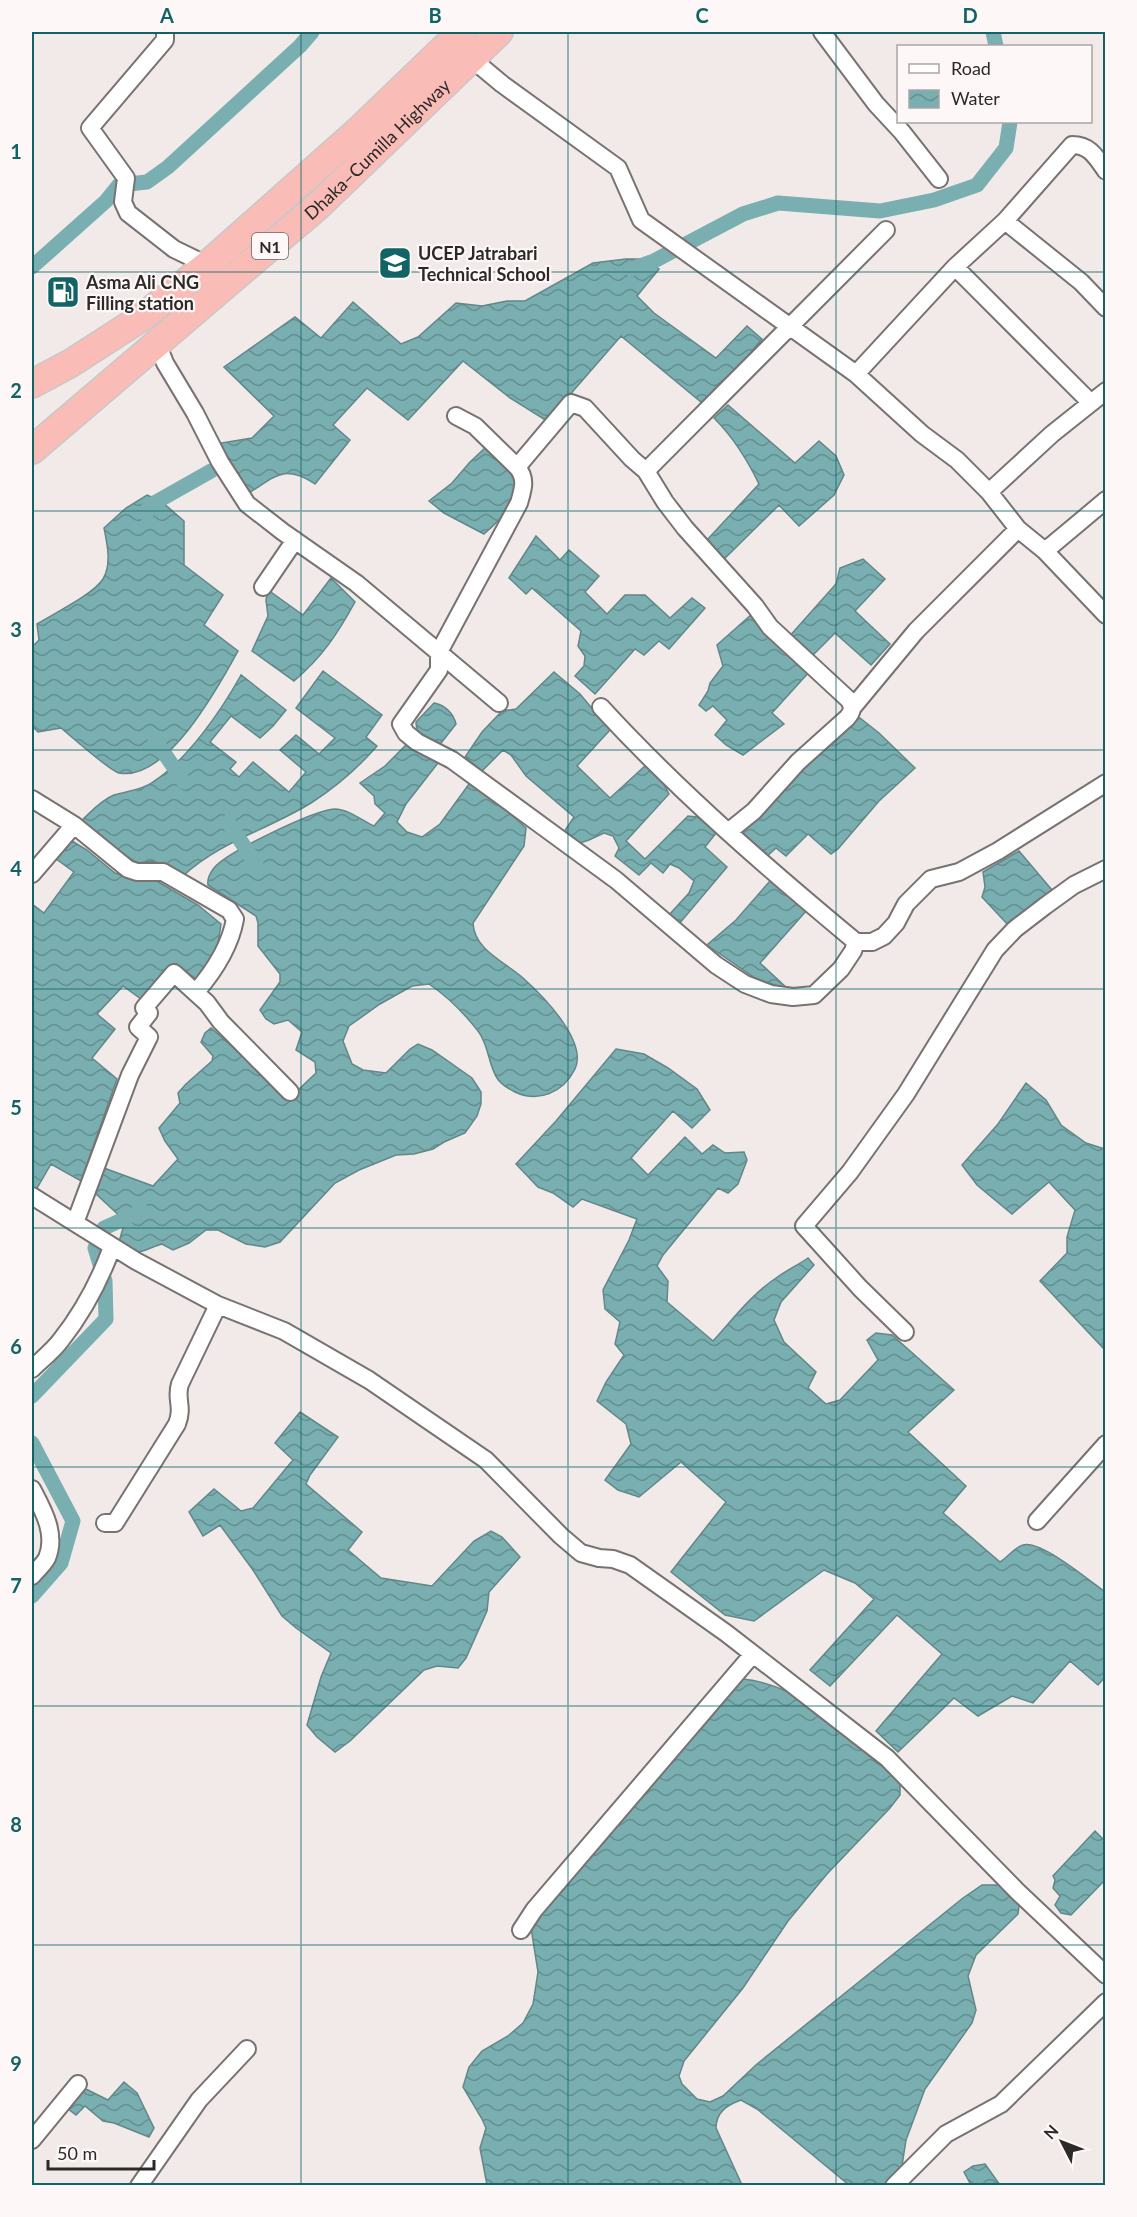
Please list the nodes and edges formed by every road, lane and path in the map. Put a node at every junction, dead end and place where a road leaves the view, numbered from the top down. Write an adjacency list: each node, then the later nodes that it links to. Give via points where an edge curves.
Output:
1 (165, 32): 10 (street, via 165,40 90,128 126,185 123,202 128,213 174,249)
2 (499, 32): 5 (highway, Dhaka–Cumilla Highway / N1)
3 (822, 32): 7 (street)
4 (450, 35): 10 (highway, Dhaka–Cumilla Highway / N1, via 358,131)
5 (472, 59): 13 (street, via 618,168 641,220); 14 (highway, Dhaka–Cumilla Highway / N1, via 318,206)
6 (1106, 171): 8 (street, via 1088,148 1072,145)
7 (939, 179)
8 (1005, 221): 11 (street); 12 (street, via 1081,282)
9 (886, 230): 13 (street)
10 (207, 265): 16 (highway, Dhaka–Cumilla Highway / N1, via 144,316)
11 (955, 267): 15 (street); 18 (street)
12 (1106, 308)
13 (789, 326): 15 (street); 22 (street)
14 (157, 343): 20 (highway, Dhaka–Cumilla Highway / N1); 26 (street, via 231,483 247,504)
15 (856, 374): 23 (street)
16 (32, 384)
17 (1106, 391): 18 (street)
18 (1091, 403): 23 (street)
19 (456, 416): 21 (street, via 475,426)
20 (32, 450)
21 (517, 467): 22 (street, via 571,403 585,408); 30 (street, via 525,485 519,503)
22 (646, 471): 33 (street, via 685,528 766,622)
23 (989, 492): 25 (street)
24 (1106, 500): 27 (street)
25 (1018, 529): 27 (street); 33 (street, via 916,631)
26 (295, 540): 28 (street); 30 (street, via 356,583)
27 (1045, 551): 29 (street)
28 (262, 587)
29 (1106, 615)
30 (439, 652): 31 (street); 40 (street, via 439,670 401,724 406,733 452,760 616,880 716,965 745,984 771,994 814,995 841,969)
31 (499, 703)
32 (601, 707): 37 (street, via 656,766)
33 (853, 707): 37 (street, via 847,718 805,755 754,811)
34 (1106, 783): 40 (street, via 959,872 932,879 906,904 884,936 872,942)
35 (32, 799): 36 (street)
36 (74, 825): 39 (street); 41 (street, via 129,869 164,872 229,910 235,919 232,934 220,960)
37 (728, 832): 40 (street)
38 (1106, 868): 47 (street, via 1064,892 1015,929 995,950 906,1094 850,1172 804,1226)
39 (32, 873)
40 (856, 942)
41 (196, 992): 42 (street, via 220,1022); 44 (street, via 174,973 144,1008 149,1013 138,1027 149,1037 130,1075)
42 (290, 1092)
43 (32, 1196): 44 (street)
44 (75, 1223): 45 (street)
45 (112, 1247): 46 (street); 48 (street, via 85,1305 60,1341)
46 (218, 1305): 52 (street, via 180,1384 182,1413 177,1424 115,1523); 54 (street, via 284,1331 393,1395 486,1460 580,1552 630,1565)
47 (905, 1332)
48 (32, 1369)
49 (1106, 1444): 51 (street)
50 (32, 1490): 53 (street, via 45,1515 51,1539 47,1559)
51 (1037, 1521)
52 (105, 1523)
53 (32, 1576)
54 (753, 1654): 55 (street); 56 (street, via 887,1758)
55 (521, 1930)
56 (1106, 1975)
57 (1106, 2002): 62 (street, via 1001,2104 946,2134)
58 (247, 2049): 61 (street, via 200,2100)
59 (78, 2084): 60 (street)
60 (32, 2140)
61 (139, 2186)
62 (894, 2186)

